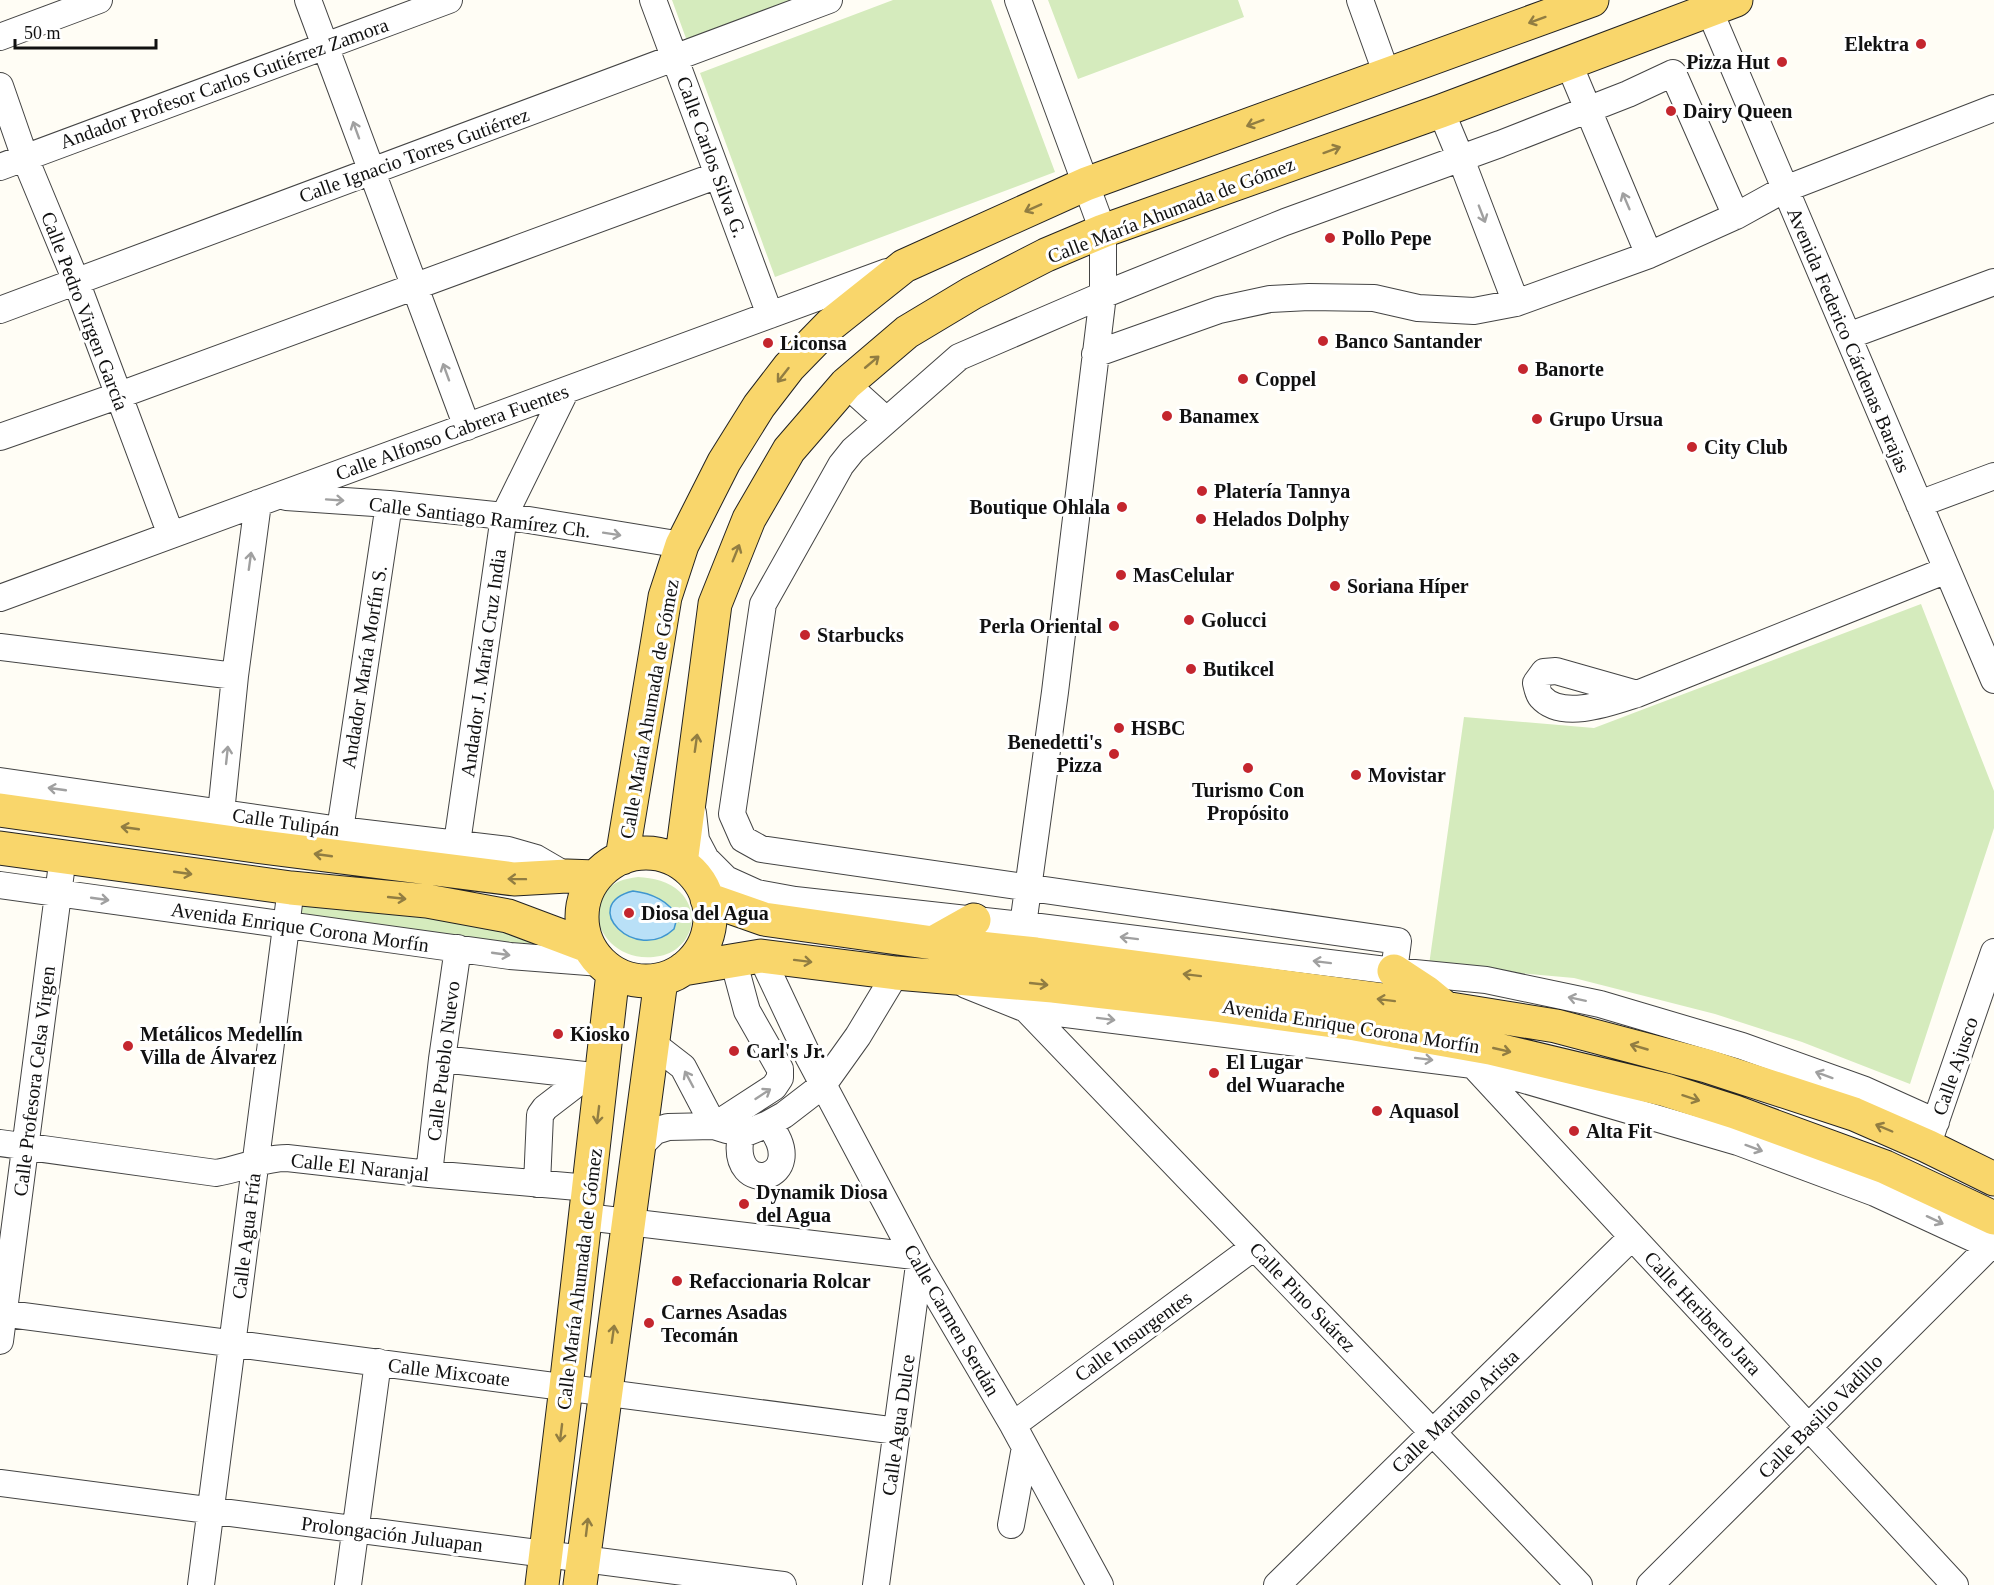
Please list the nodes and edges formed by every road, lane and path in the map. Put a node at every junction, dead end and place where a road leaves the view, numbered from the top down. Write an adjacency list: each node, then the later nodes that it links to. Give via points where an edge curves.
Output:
1 (99, 0): 10 (street)
2 (308, 0): 11 (street)
3 (449, 0): 11 (street, Andador Profesor Carlos Gutiérrez Zamora)
4 (653, 0): 12 (street, Calle Carlos Silva G.)
5 (829, 0): 12 (street, Calle Ignacio Torres Gutiérrez)
6 (1018, 0): 24 (street)
7 (1360, 0): 14 (street)
8 (1592, 0): 14 (main road, Calle María Ahumada de Gómez, one-way to 14)
9 (1717, 4): 13 (main road, Calle María Ahumada de Gómez); 25 (street, Avenida Federico Cárdenas Barajas)
10 (0, 37)
11 (325, 46): 19 (street, Andador Profesor Carlos Gutiérrez Zamora); 22 (street, one-way to 11)
12 (675, 57): 22 (street, Calle Ignacio Torres Gutiérrez); 23 (street, Calle Carlos Silva G.)
13 (1569, 64): 17 (street); 18 (main road, Calle María Ahumada de Gómez)
14 (1387, 75): 24 (main road, Calle María Ahumada de Gómez, one-way to 24)
15 (0, 86): 19 (street, Calle Pedro Virgen García)
16 (1994, 108): 25 (street)
17 (1587, 110): 20 (street); 26 (street, via 1673,73); 28 (street, one-way to 17)
18 (1441, 111): 20 (street); 27 (main road, Calle María Ahumada de Gómez, one-way to 18)
19 (25, 158): 21 (street, Andador Profesor Carlos Gutiérrez Zamora); 30 (street, Calle Pedro Virgen García)
20 (1461, 159): 33 (street, via 1285,222); 34 (street, one-way to 34)
21 (0, 167)
22 (371, 171): 30 (street, Calle Ignacio Torres Gutiérrez); 32 (street)
23 (718, 174): 32 (street); 36 (street, Calle Carlos Silva G.)
24 (1086, 184): 27 (street); 29 (main road, Calle María Ahumada de Gómez, one-way to 29)
25 (1785, 189): 26 (street); 37 (street, Avenida Federico Cárdenas Barajas)
26 (1736, 216): 28 (street)
27 (1103, 231): 33 (street); 39 (main road, Calle María Ahumada de Gómez, one-way to 27, via 907,332 972,292)
28 (1649, 255): 34 (street)
29 (904, 266): 36 (street, Calle Alfonso Cabrera Fuentes); 51 (main road, Calle María Ahumada de Gómez, one-way to 51, via 830,325 789,367 724,462)
30 (76, 282): 35 (street, Calle Ignacio Torres Gutiérrez); 41 (street, Calle Pedro Virgen García)
31 (1994, 282): 37 (street)
32 (414, 286): 41 (street); 43 (street, one-way to 32)
33 (1103, 295): 38 (street); 42 (street, via 959,357)
34 (1516, 303): 38 (street, via 1474,311 1418,308 1374,298 1270,299 1219,310)
35 (0, 310)
36 (770, 315): 40 (street, Calle Alfonso Cabrera Fuentes)
37 (1848, 336): 48 (street, Avenida Federico Cárdenas Barajas)
38 (1095, 354): 70 (street)
39 (846, 384): 42 (street); 58 (main road, Calle María Ahumada de Gómez, one-way to 39, via 715,604 749,519 789,450)
40 (566, 390): 43 (street, Calle Alfonso Cabrera Fuentes); 49 (street, Andador J. María Cruz India)
41 (117, 396): 44 (street); 50 (street, Calle Pedro Virgen García)
42 (886, 420): 70 (street, via 841,465 763,604 732,814 743,839 760,849)
43 (466, 427): 46 (street, Calle Alfonso Cabrera Fuentes)
44 (0, 437)
45 (1994, 476): 48 (street)
46 (267, 500): 47 (street, Calle Santiago Ramírez Ch., one-way to 47); 50 (street, Calle Alfonso Cabrera Fuentes); 56 (street, one-way to 46)
47 (388, 504): 49 (street, Calle Santiago Ramírez Ch.); 62 (street, Andador María Morfín S.)
48 (1919, 504): 52 (street, Avenida Federico Cárdenas Barajas)
49 (504, 516): 51 (street, Calle Santiago Ramírez Ch., one-way to 51); 63 (street, Andador J. María Cruz India)
50 (171, 535): 53 (street, Calle Alfonso Cabrera Fuentes)
51 (682, 545): 66 (main road, Calle María Ahumada de Gómez, via 665,597)
52 (1947, 570): 55 (street, Avenida Federico Cárdenas Barajas); 57 (street)
53 (0, 598)
54 (0, 647): 56 (street)
55 (1992, 672)
56 (235, 676): 61 (street, one-way to 56)
57 (1637, 694)
58 (692, 776): 67 (main road, Calle María Ahumada de Gómez); 74 (street, via 696,840 706,859 726,879 741,887)
59 (0, 781): 61 (street, Calle Tulipán, one-way to 59)
60 (0, 810): 68 (main road, one-way to 60, via 503,878)
61 (221, 813): 62 (street, Calle Tulipán)
62 (340, 830): 63 (street, Calle Tulipán)
63 (457, 843): 68 (street, Calle Tulipán, via 508,850)
64 (0, 848): 65 (main road, Avenida Enrique Corona Morfín)
65 (63, 856): 71 (main road, Avenida Enrique Corona Morfín, one-way to 71); 72 (street, Calle Profesora Celsa Virgen)
66 (622, 858): 67 (main road, via 642,853 662,855); 68 (main road)
67 (681, 863): 73 (main road, via 697,879)
68 (582, 877): 83 (main road, via 587,893 583,929)
69 (0, 885): 72 (street, Avenida Enrique Corona Morfín)
70 (1030, 887): 78 (street); 84 (street, via 1398,940)
71 (291, 888): 77 (street, Calle Agua Fría); 83 (main road, Avenida Enrique Corona Morfín, one-way to 83, via 427,901 508,916)
72 (58, 892): 77 (street, Avenida Enrique Corona Morfín, one-way to 77); 103 (street, Calle Profesora Celsa Virgen)
73 (707, 899): 75 (main road, Avenida Enrique Corona Morfín); 86 (main road, via 710,919 706,938 697,956)
74 (795, 900): 75 (street); 76 (street)
75 (764, 919): 79 (main road, Avenida Enrique Corona Morfín)
76 (974, 920): 78 (street); 79 (main road)
77 (286, 925): 80 (street, Avenida Enrique Corona Morfín); 105 (street, Calle Agua Fría)
78 (1023, 925): 84 (street, one-way to 78)
79 (933, 943): 88 (main road, Avenida Enrique Corona Morfín, one-way to 79)
80 (458, 948): 83 (street, Avenida Enrique Corona Morfín, one-way to 83, via 510,956); 94 (street, Calle Pueblo Nuevo)
81 (1994, 952): 100 (street, Calle Ajusco)
82 (747, 958): 85 (main road, Avenida Enrique Corona Morfín, one-way to 85); 86 (main road, Avenida Enrique Corona Morfín); 90 (street, Calle Carmen Serdán); 91 (street, via 747,1011)
83 (601, 961): 86 (main road, Avenida Enrique Corona Morfín, via 636,981); 96 (main road, Calle María Ahumada de Gómez)
84 (1394, 971): 88 (main road); 100 (street, one-way to 84, via 1865,1090 1742,1046 1600,1004 1486,980)
85 (896, 973): 87 (main road, Avenida Enrique Corona Morfín); 97 (street)
86 (672, 975): 93 (main road, Calle María Ahumada de Gómez)
87 (949, 978): 89 (street); 92 (main road, Avenida Enrique Corona Morfín, one-way to 92, via 1216,1005)
88 (1444, 1008): 100 (main road, Avenida Enrique Corona Morfín, one-way to 88, via 1854,1114 1696,1063 1556,1026)
89 (1026, 1009): 95 (street, one-way to 95); 113 (street, Calle Pino Suárez)
90 (788, 1015): 91 (street, via 767,1018); 97 (street, Calle Carmen Serdán)
91 (758, 1030): 99 (street, one-way to 91, via 774,1087 780,1078 780,1070)
92 (1451, 1041): 95 (street, Calle Heriberto Jara); 112 (main road, Avenida Enrique Corona Morfín, one-way to 112, via 1666,1090 1885,1167)
93 (652, 1042): 99 (street, one-way to 93, via 682,1067); 104 (main road, Calle María Ahumada de Gómez)
94 (442, 1059): 96 (street); 106 (street, Calle Pueblo Nuevo)
95 (1473, 1065): 111 (street, Calle Heriberto Jara); 112 (street, one-way to 112, via 1738,1142)
96 (595, 1076): 108 (street, via 540,1115); 109 (main road, Calle María Ahumada de Gómez, one-way to 109)
97 (823, 1085): 98 (street); 114 (street, Calle Carmen Serdán)
98 (768, 1124): 101 (street); 101 (street, via 779,1137 783,1157 770,1174 755,1175 743,1167)
99 (714, 1126): 101 (street); 104 (street, via 668,1127 656,1131)
100 (1931, 1134): 107 (main road, Avenida Enrique Corona Morfín)
101 (741, 1135)
102 (0, 1143): 103 (street, Calle El Naranjal)
103 (25, 1146): 105 (street, Calle El Naranjal, via 216,1173); 115 (street, Calle Profesora Celsa Virgen)
104 (639, 1147): 110 (main road, Calle María Ahumada de Gómez)
105 (256, 1163): 106 (street, Calle El Naranjal, via 287,1158); 117 (street, Calle Agua Fría)
106 (429, 1174): 108 (street, Calle El Naranjal)
107 (1994, 1179)
108 (537, 1184): 109 (street, Calle El Naranjal)
109 (588, 1202): 110 (street, Calle El Naranjal); 119 (main road, Calle María Ahumada de Gómez)
110 (629, 1221): 114 (street, Calle El Naranjal); 120 (main road, Calle María Ahumada de Gómez, one-way to 110)
111 (1632, 1236): 121 (street, Calle Heriberto Jara); 123 (street, Calle Mariano Arista)
112 (1993, 1237): 121 (street, Calle Basilio Vadillo)
113 (1254, 1247): 123 (street, Calle Pino Suárez); 124 (street, Calle Insurgentes)
114 (917, 1260): 122 (street, Calle Agua Dulce); 124 (street, Calle Carmen Serdán)
115 (2, 1313): 116 (street, Calle Profesora Celsa Virgen); 117 (street, Calle Mixcoate)
116 (0, 1341)
117 (233, 1343): 118 (street, Calle Mixcoate); 126 (street, Calle Agua Fría)
118 (378, 1362): 119 (street, Calle Mixcoate); 128 (street)
119 (566, 1387): 120 (street, Calle Mixcoate); 129 (main road, Calle María Ahumada de Gómez, one-way to 129)
120 (604, 1392): 122 (street, Calle Mixcoate); 130 (main road, Calle María Ahumada de Gómez, one-way to 120)
121 (1809, 1427): 138 (street, Calle Basilio Vadillo); 139 (street, Calle Heriberto Jara)
122 (897, 1431): 134 (street, Calle Agua Dulce)
123 (1433, 1432): 136 (street, Calle Mariano Arista); 137 (street, Calle Pino Suárez)
124 (1019, 1436): 127 (street); 135 (street, Calle Carmen Serdán)
125 (0, 1483): 126 (street, Prolongación Juluapan)
126 (211, 1511): 128 (street, Prolongación Juluapan); 131 (street, Calle Agua Fría)
127 (1011, 1525)
128 (356, 1529): 129 (street, Prolongación Juluapan); 132 (street)
129 (544, 1570): 130 (street, Prolongación Juluapan)
130 (581, 1572): 133 (street, Prolongación Juluapan)
131 (201, 1585)
132 (348, 1585)
133 (783, 1585)
134 (876, 1585)
135 (1100, 1585)
136 (1277, 1585)
137 (1579, 1585)
138 (1650, 1585)
139 (1955, 1585)

